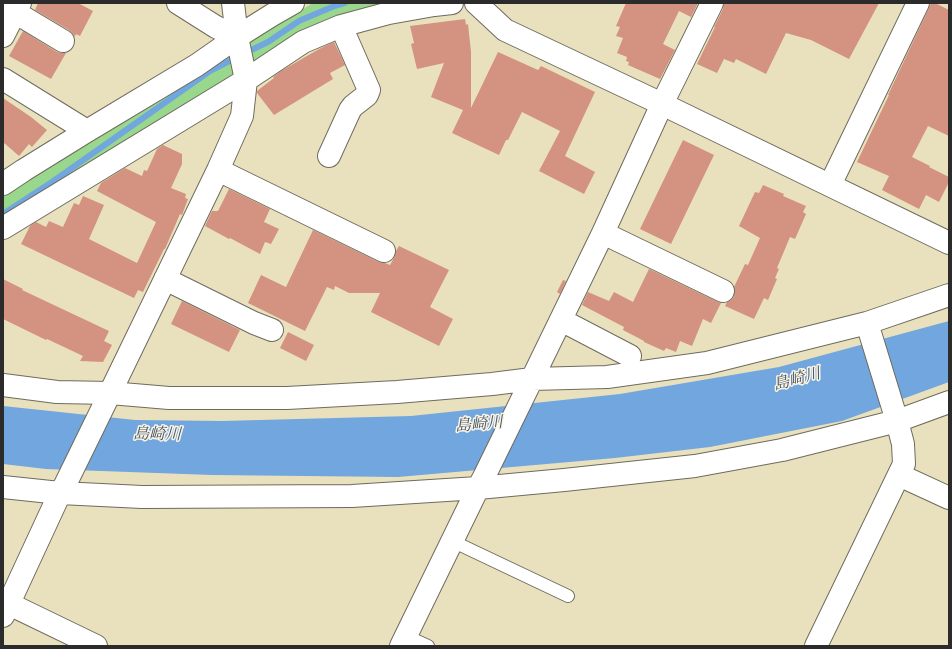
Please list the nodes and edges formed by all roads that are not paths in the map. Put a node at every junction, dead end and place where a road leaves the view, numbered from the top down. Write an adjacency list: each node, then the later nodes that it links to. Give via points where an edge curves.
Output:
1 (178, 3): 11 (street)
2 (233, 3): 11 (street)
3 (293, 3): 11 (street)
4 (452, 3): 9 (street, via 389,13)
5 (476, 3): 15 (street, via 505,30)
6 (712, 3): 15 (street)
7 (918, 3): 20 (street)
8 (13, 7): 10 (street); 12 (street)
9 (341, 26): 13 (street, via 303,42); 17 (street, via 369,90 350,110)
10 (3, 36)
11 (237, 39): 13 (street); 16 (street)
12 (63, 41)
13 (245, 77): 18 (street, via 242,116); 21 (street)
14 (3, 79): 16 (street)
15 (662, 104): 20 (street); 22 (street)
16 (87, 131): 19 (street)
17 (329, 156)
18 (218, 170): 24 (street); 25 (street)
19 (3, 184)
20 (830, 185): 23 (street)
21 (3, 228)
22 (603, 232): 26 (street); 28 (street)
23 (949, 243)
24 (384, 251)
25 (165, 279): 30 (street); 34 (street)
26 (723, 291)
27 (949, 295): 29 (street)
28 (561, 320): 31 (street); 32 (street)
29 (868, 327): 32 (street, via 707,363 607,377); 36 (street)
30 (272, 330)
31 (630, 356)
32 (530, 384): 34 (street, via 492,384 287,398); 38 (street)
33 (3, 385): 34 (street)
34 (107, 399): 40 (street)
35 (949, 402): 36 (street)
36 (895, 416): 37 (street, via 903,444 904,464); 38 (street, via 782,450 695,466 564,480)
37 (899, 475): 41 (street); 48 (street)
38 (481, 483): 40 (street, via 352,496 142,497); 42 (street)
39 (3, 487): 40 (street)
40 (62, 489): 44 (street)
41 (949, 498)
42 (452, 541): 43 (lane); 45 (street)
43 (568, 596)
44 (5, 607): 46 (street)
45 (403, 641): 47 (lane)
46 (96, 646)
47 (428, 646)
48 (816, 646)

